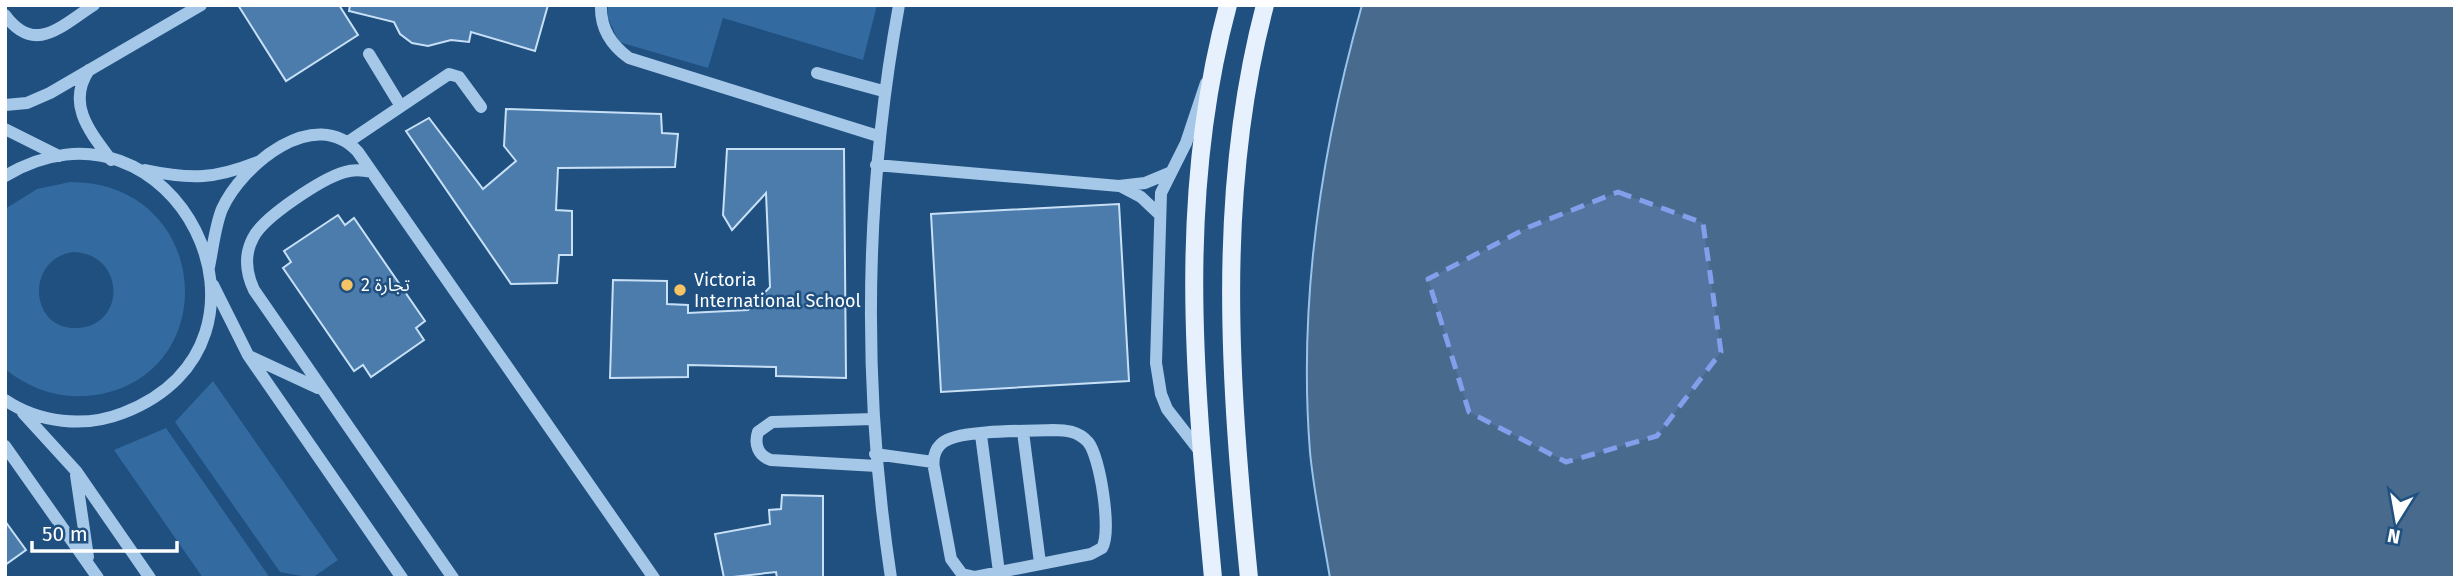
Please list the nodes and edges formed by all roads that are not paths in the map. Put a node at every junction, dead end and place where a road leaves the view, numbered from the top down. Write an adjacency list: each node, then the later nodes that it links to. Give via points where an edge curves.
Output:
1 (94, 5): 7 (street, via 37,36 17,30)
2 (601, 5): 17 (street, via 609,39 629,58)
3 (899, 5): 12 (street)
4 (1228, 5): 9 (main road)
5 (1265, 5): 51 (main road, via 1241,124 1230,234 1231,359)
6 (195, 7): 10 (street)
7 (5, 15)
8 (369, 54): 14 (street)
9 (1215, 64): 25 (street, via 1186,143); 38 (main road, via 1199,173 1193,286)
10 (91, 67): 13 (street, via 39,99); 20 (street, via 82,83 80,110)
11 (817, 73): 12 (street)
12 (883, 92): 17 (street)
13 (5, 105)
14 (400, 105): 15 (street, via 449,74 459,77); 18 (street)
15 (481, 107)
16 (5, 129): 19 (street)
17 (878, 136): 22 (street)
18 (348, 142): 21 (street, via 323,133 305,134); 24 (street)
19 (60, 156): 20 (street); 26 (street)
20 (110, 160): 23 (street)
21 (263, 160): 23 (street, via 206,178); 29 (street, via 223,208)
22 (876, 165): 27 (street); 34 (street, via 869,313)
23 (131, 166): 29 (street, via 177,199 198,231)
24 (372, 172): 32 (street, via 355,170 329,179 269,219 249,246 247,269 254,290); 45 (street)
25 (1169, 173): 27 (street, via 1145,183); 28 (street)
26 (5, 176)
27 (1119, 186): 28 (street, via 1141,197)
28 (1159, 214): 38 (street, via 1157,379 1175,423)
29 (209, 267): 30 (street)
30 (211, 281): 31 (street); 33 (street, via 207,320 192,357 151,400 116,416 76,422)
31 (248, 355): 32 (street); 47 (street)
32 (324, 392): 48 (street)
33 (10, 405): 41 (street)
34 (873, 419): 39 (street); 39 (street, via 772,422 758,432 756,444 771,460)
35 (1023, 432): 36 (street); 42 (street); 42 (street, via 1065,430 1087,440 1097,463 1107,530 1097,552)
36 (981, 435): 40 (street, via 949,439 939,446); 43 (street)
37 (5, 446): 44 (street)
38 (1203, 456): 50 (main road)
39 (876, 460): 40 (street); 49 (street)
40 (933, 463): 43 (street, via 953,565 968,577)
41 (76, 471): 44 (street, via 84,540); 46 (street)
42 (1040, 563): 43 (street)
43 (999, 572)
44 (95, 573)
45 (649, 576)
46 (150, 578)
47 (402, 578)
48 (453, 578)
49 (891, 578)
50 (1213, 578)
51 (1250, 578)

